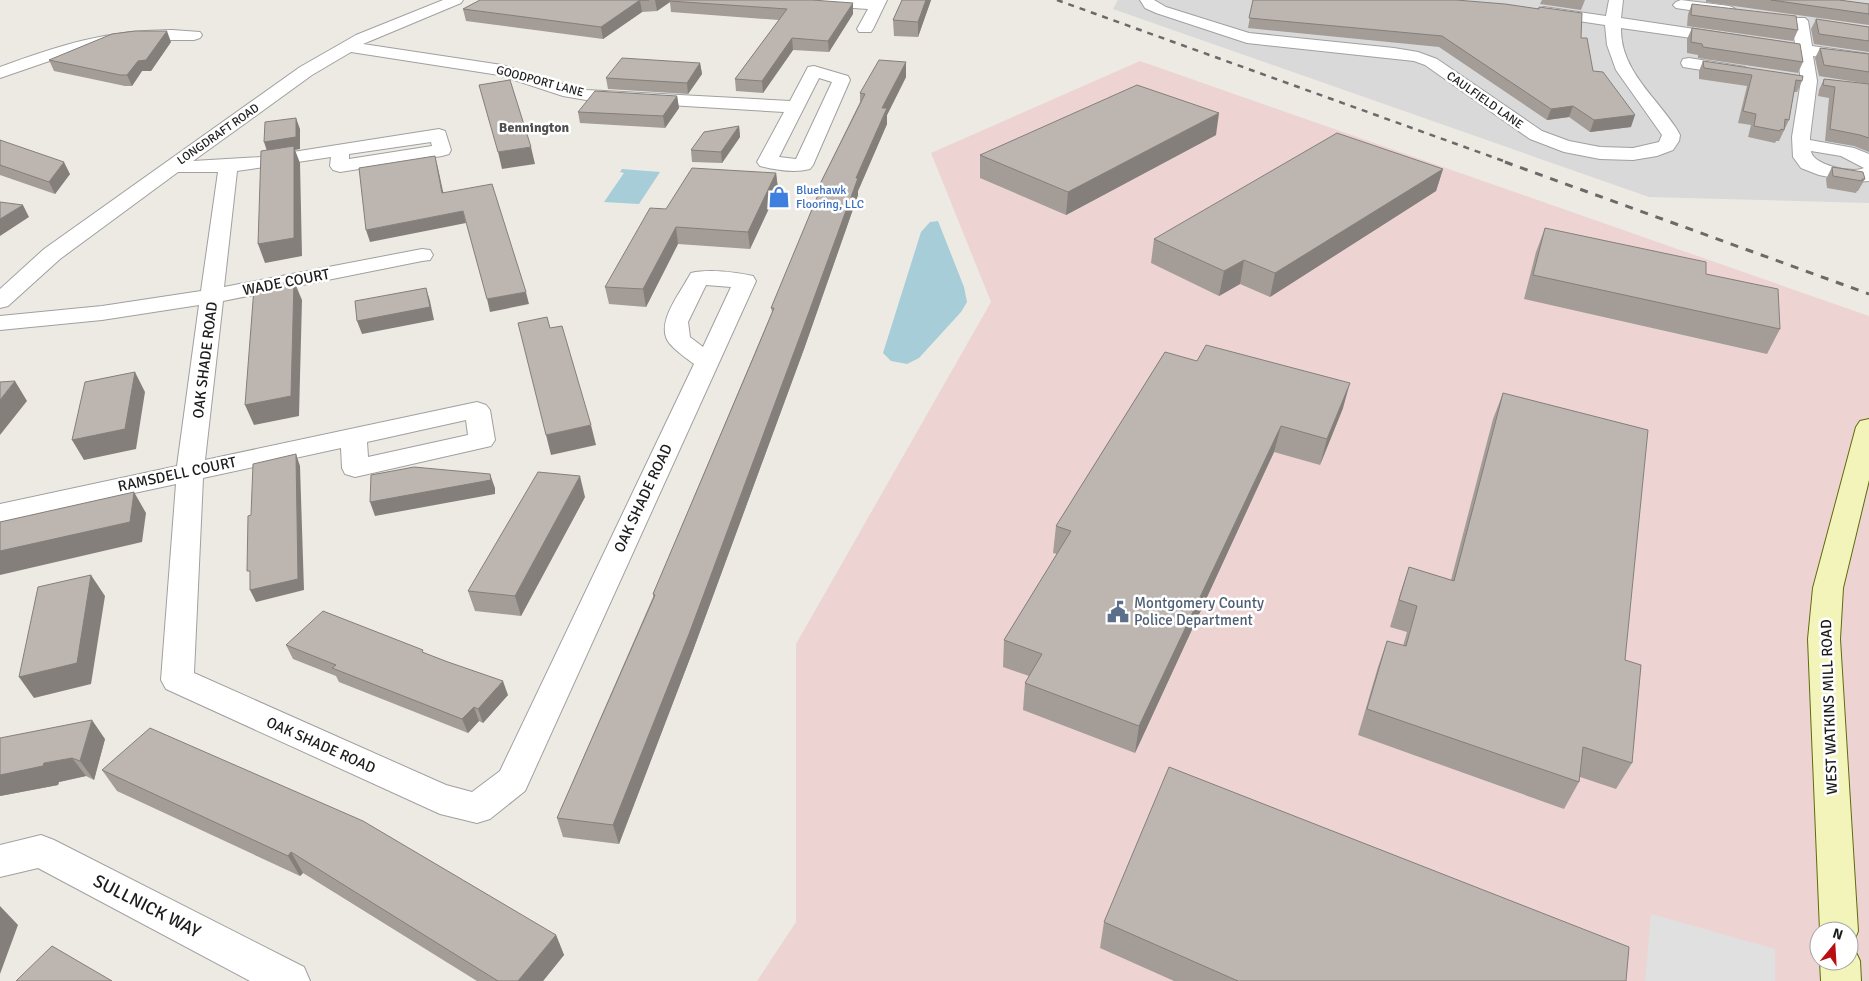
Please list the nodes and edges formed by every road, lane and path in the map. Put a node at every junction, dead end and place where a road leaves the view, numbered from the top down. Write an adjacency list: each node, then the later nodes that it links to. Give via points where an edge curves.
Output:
1 (456, 0): 14 (street, LONGDRAFT ROAD)
2 (795, 0): 5 (street)
3 (1147, 0): 11 (street, CAULFIELD LANE, via 1161,10 1247,38 1425,59 1536,135 1564,146 1622,155 1657,150 1666,146 1671,135 1622,66)
4 (1616, 0): 11 (street, CAULFIELD LANE)
5 (848, 2): 6 (street)
6 (879, 2): 12 (street)
7 (1681, 5): 9 (street)
8 (1527, 10): 11 (street)
9 (1746, 14)
10 (1782, 19): 15 (street, via 1807,22)
11 (1611, 22): 15 (street)
12 (865, 29)
13 (194, 35): 18 (street, via 155,34 105,39 72,47)
14 (346, 46): 22 (street, GOODPORT LANE, via 502,70 569,92); 26 (street, LONGDRAFT ROAD)
15 (1806, 50): 16 (street); 21 (street)
16 (1869, 59)
17 (1689, 63): 19 (street)
18 (0, 73)
19 (1753, 73)
20 (1791, 78): 21 (street)
21 (1818, 83): 23 (street)
22 (796, 107): 22 (street, via 814,71 842,80 803,165 767,162)
23 (1801, 144): 25 (street, via 1852,153); 28 (street, via 1802,157 1813,167 1853,176)
24 (340, 150): 27 (street)
25 (1869, 164)
26 (173, 166): 27 (street); 31 (street, LONGDRAFT ROAD, via 52,254)
27 (228, 167): 30 (street, OAK SHADE ROAD)
28 (1869, 173)
29 (422, 255): 30 (street, WADE COURT)
30 (213, 296): 32 (street, WADE COURT, via 102,314); 36 (street, OAK SHADE ROAD)
31 (0, 301)
32 (0, 323)
33 (706, 362): 36 (street, OAK SHADE ROAD, via 513,781 477,808 440,799 177,680)
34 (1869, 428): 39 (main road, WEST WATKINS MILL ROAD, via 1828,588 1824,638)
35 (354, 437): 36 (street, RAMSDELL COURT)
36 (190, 471): 37 (street, RAMSDELL COURT)
37 (0, 513)
38 (0, 860): 40 (street, SULLNICK WAY, via 41,851)
39 (1838, 921)
40 (290, 981)

